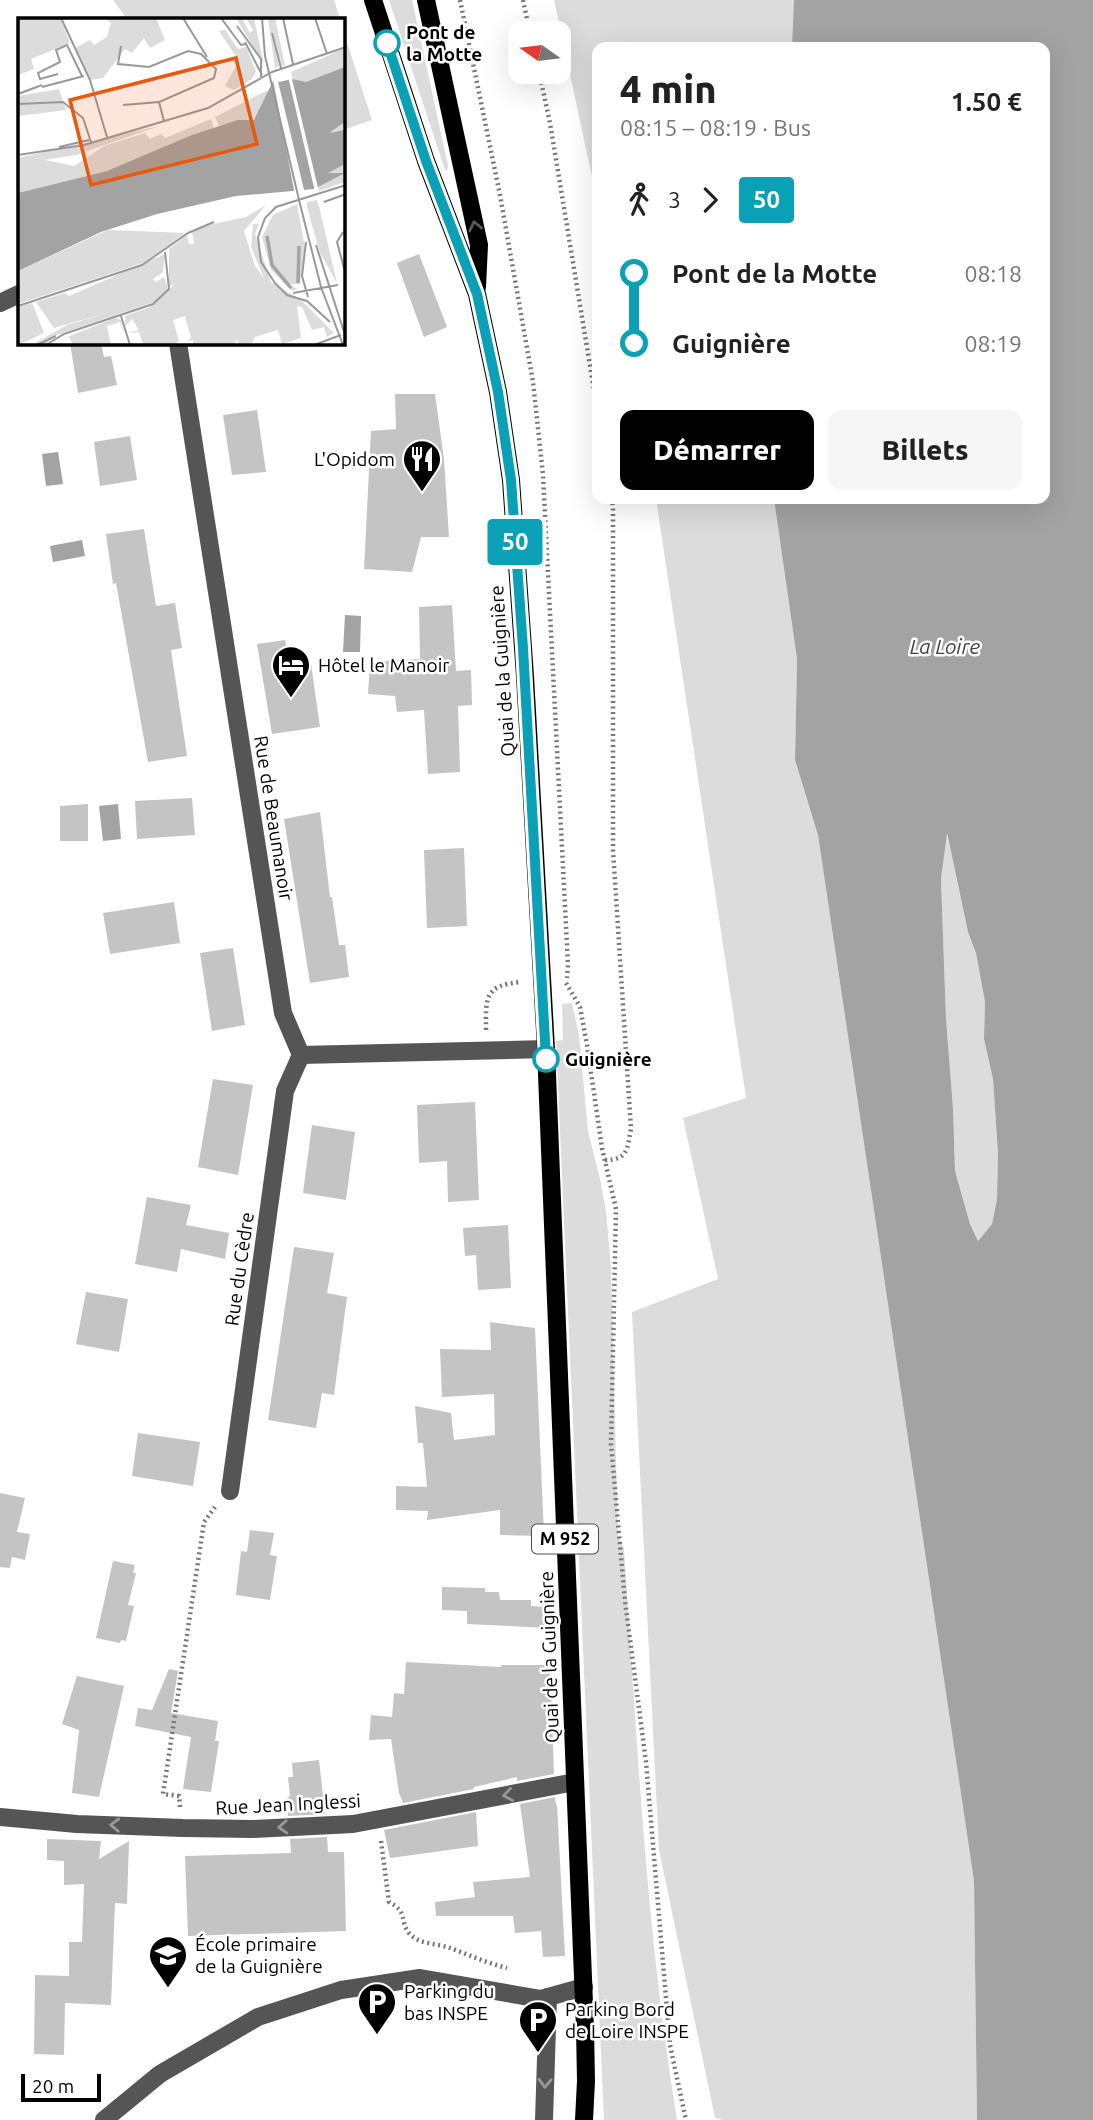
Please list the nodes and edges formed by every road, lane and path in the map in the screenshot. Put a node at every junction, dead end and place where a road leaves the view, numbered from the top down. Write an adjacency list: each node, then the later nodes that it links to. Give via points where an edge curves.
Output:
1 (373, 0): 7 (main road, Quai de la Guignière / M 952, via 426,161)
2 (426, 0): 7 (main road, one-way to 2, via 479,245)
3 (523, 0): 4 (path)
4 (527, 21)
5 (542, 84): 10 (path)
6 (18, 294): 8 (street)
7 (477, 294): 12 (main road, Quai de la Guignière / M 952, via 511,480)
8 (0, 303)
9 (178, 345): 15 (street, Rue de Beaumanoir, via 284,1013)
10 (592, 378)
11 (612, 504): 16 (path, via 613,850 632,1129 627,1151 616,1160)
12 (541, 983): 13 (main road, Quai de la Guignière / M 952); 14 (path, via 506,983 490,992); 16 (path, via 566,983 580,1007)
13 (546, 1049): 14 (street); 18 (main road, Quai de la Guignière / M 952)
14 (486, 1050): 15 (street)
15 (301, 1055): 17 (street, Rue du Cèdre, via 285,1091)
16 (605, 1160): 28 (path, via 616,1209 611,1444 646,1762 670,2045)
17 (230, 1491): 21 (path, via 204,1522 163,1794 178,1796)
18 (575, 1782): 20 (street, Rue Jean Inglessi, one-way to 20); 23 (main road, Quai de la Guignière / M 952)
19 (0, 1817): 21 (street, Rue Jean Inglessi, one-way to 19)
20 (379, 1819): 21 (street, Rue Jean Inglessi, one-way to 21, via 252,1829); 22 (path, via 389,1902 399,1908 410,1933 422,1942)
21 (183, 1828)
22 (509, 1969)
23 (583, 1987): 24 (street); 27 (main road, Quai de la Guignière / M 952)
24 (548, 1997): 25 (street, via 541,2000 420,1978 341,1990 258,2017 160,2074); 26 (street, one-way to 26)
25 (104, 2120)
26 (544, 2120)
27 (584, 2120)
28 (687, 2120)

